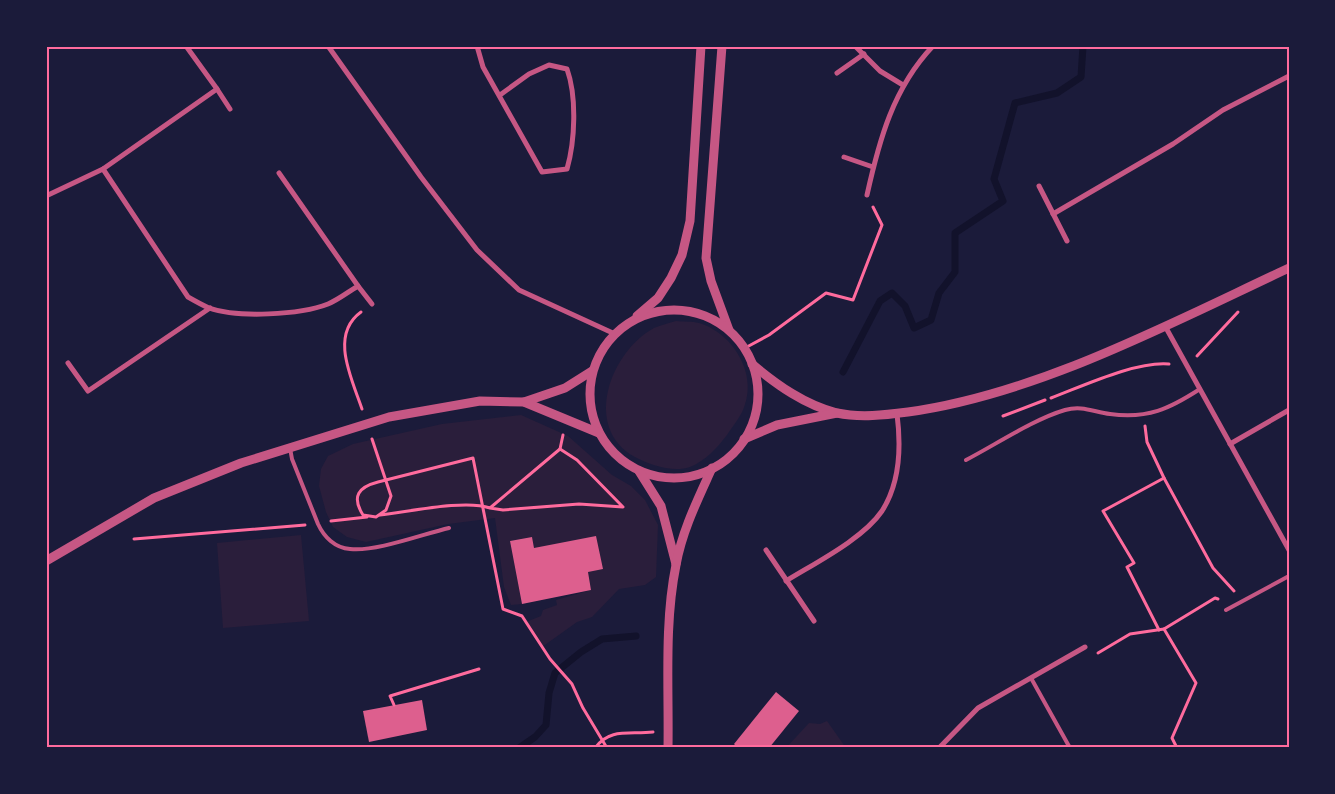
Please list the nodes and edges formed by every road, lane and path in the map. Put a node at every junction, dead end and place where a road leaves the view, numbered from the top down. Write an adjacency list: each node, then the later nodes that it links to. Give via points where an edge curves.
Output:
1 (186, 46): 12 (street)
2 (328, 46): 32 (street, via 477,250 519,290)
3 (477, 46): 13 (street, via 483,67)
4 (701, 46): 29 (street, via 690,222 682,255 658,298)
5 (722, 46): 31 (street, via 706,258)
6 (855, 46): 8 (street)
7 (933, 46): 11 (street)
8 (864, 54): 9 (street); 11 (street, via 880,71)
9 (836, 73)
10 (1289, 76): 22 (street, via 1224,110)
11 (902, 85): 16 (street, via 886,119)
12 (216, 90): 14 (street); 17 (street)
13 (500, 94): 13 (street, via 549,65 567,69 574,86 571,153 566,169 542,172)
14 (230, 109)
15 (844, 158): 16 (street)
16 (873, 167): 21 (street)
17 (103, 169): 20 (street); 28 (street, via 188,297)
18 (279, 173): 25 (street)
19 (1039, 186): 22 (street)
20 (46, 196)
21 (867, 196): 33 (path, via 882,225 853,300 826,293 769,335)
22 (1053, 214): 23 (street)
23 (1067, 241)
24 (1289, 268): 30 (street)
25 (358, 286): 26 (street); 28 (street, via 330,304 308,311 285,314)
26 (372, 304): 44 (path, via 351,320 344,336 346,364)
27 (1244, 306): 34 (path, via 1218,331 1200,356)
28 (210, 308): 35 (street, via 88,391)
29 (632, 321): 31 (street, via 651,313 671,310 692,312); 32 (street)
30 (1165, 326): 34 (street); 42 (street, via 1060,370 978,399)
31 (729, 330): 33 (street)
32 (615, 334): 37 (street)
33 (744, 348): 36 (street)
34 (1184, 360): 38 (street); 45 (path, via 1110,376)
35 (68, 363)
36 (752, 364): 41 (street, via 802,399); 48 (street, via 757,387 756,410)
37 (592, 371): 39 (street, via 565,388); 46 (street, via 589,392)
38 (1200, 389): 43 (lane, via 1158,413); 49 (street)
39 (524, 402): 46 (street); 50 (street, via 480,401 389,417)
40 (1289, 410): 49 (street)
41 (837, 413): 42 (street); 48 (street, via 777,425)
42 (897, 414): 65 (street, via 899,456 893,486 882,511 862,531)
43 (1144, 414): 51 (lane, via 1109,414 1089,408 1066,410); 54 (path, via 1147,442)
44 (364, 416)
45 (1003, 416)
46 (599, 433): 53 (street, via 616,455)
47 (370, 434): 55 (path, via 391,496 386,510 376,517 363,515 357,506 357,495 366,485 378,482 473,458)
48 (744, 439): 52 (street, via 725,461)
49 (1230, 444): 61 (street)
50 (290, 448): 57 (lane); 62 (street, via 241,463 154,498)
51 (966, 460)
52 (712, 468): 53 (street, via 676,478); 63 (street, via 694,508)
53 (639, 471): 63 (street, via 661,506)
54 (1164, 478): 66 (path, via 1213,568); 71 (path, via 1103,511 1134,563 1127,567)
55 (481, 505): 56 (path); 57 (path, via 442,507); 78 (path, via 503,610 522,616 572,684)
56 (490, 508): 56 (path, via 560,449 577,460 623,507 579,504 503,510)
57 (318, 524): 58 (lane, via 334,544 350,549 371,548); 59 (path)
58 (449, 528)
59 (134, 539)
60 (766, 550): 65 (street)
61 (1289, 550)
62 (46, 560)
63 (676, 564): 77 (street, via 670,626)
64 (1289, 576): 66 (lane)
65 (786, 581): 69 (street)
66 (1243, 601): 67 (lane)
67 (1237, 604): 68 (lane); 70 (path, via 1215,598)
68 (1226, 610)
69 (814, 621)
70 (1164, 629): 71 (path); 84 (path, via 1196,683 1172,738)
71 (1159, 630): 73 (path, via 1130,634)
72 (1085, 647): 75 (street)
73 (1090, 658)
74 (479, 669): 76 (path, via 390,696)
75 (1031, 678): 82 (street, via 978,708); 83 (lane)
76 (394, 705)
77 (669, 730): 78 (path, via 614,733); 81 (street)
78 (601, 738): 79 (path); 80 (path)
79 (595, 748)
80 (607, 748)
81 (668, 748)
82 (939, 748)
83 (1070, 748)
84 (1177, 748)

